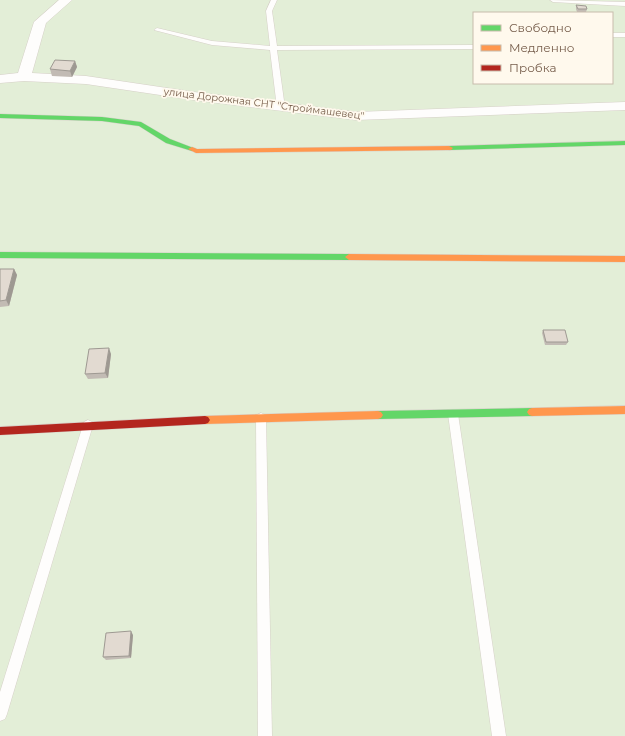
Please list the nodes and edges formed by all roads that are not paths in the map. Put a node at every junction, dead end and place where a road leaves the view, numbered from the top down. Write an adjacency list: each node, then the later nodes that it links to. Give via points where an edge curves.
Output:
1 (66, 0): 10 (street, via 40,22)
2 (274, 0): 9 (lane, via 269,11)
3 (553, 0): 4 (lane)
4 (625, 4)
5 (156, 30): 9 (lane, via 212,43)
6 (613, 35): 7 (lane)
7 (625, 35)
8 (473, 46): 9 (lane)
9 (274, 48): 13 (lane)
10 (24, 77): 11 (street, улица Дорожная СНТ "Строймашевец"); 13 (street, улица Дорожная СНТ "Строймашевец", via 86,80)
11 (0, 79)
12 (625, 106): 13 (street, улица Дорожная СНТ "Строймашевец", via 356,116)
13 (281, 108)
14 (0, 116): 15 (street, via 102,119 141,124 168,141 196,152)
15 (625, 143)
16 (0, 255): 17 (street)
17 (625, 259)
18 (625, 410): 19 (street)
19 (453, 414): 20 (street); 25 (lane)
20 (261, 418): 21 (street); 24 (lane)
21 (88, 425): 22 (street); 23 (lane)
22 (0, 432)
23 (0, 714)
24 (265, 736)
25 (499, 736)

